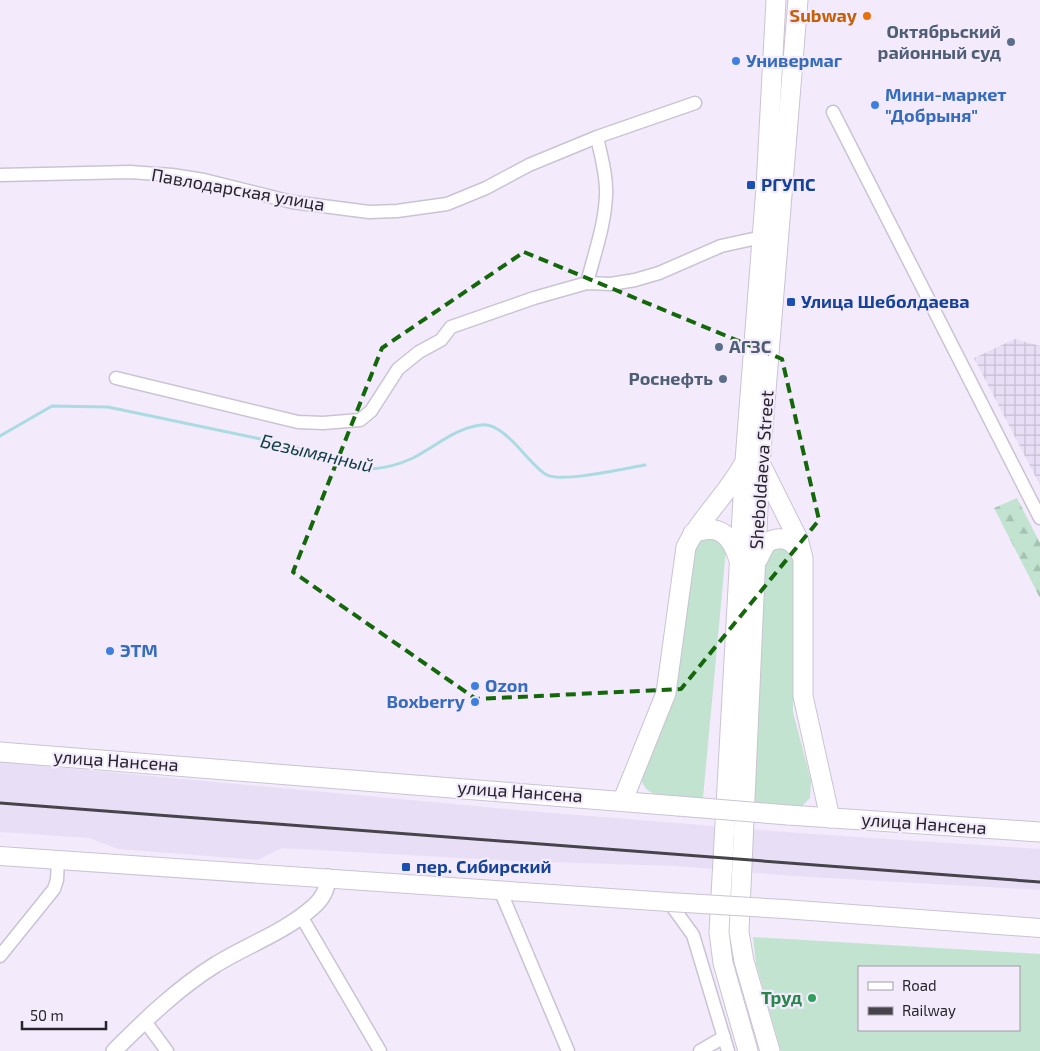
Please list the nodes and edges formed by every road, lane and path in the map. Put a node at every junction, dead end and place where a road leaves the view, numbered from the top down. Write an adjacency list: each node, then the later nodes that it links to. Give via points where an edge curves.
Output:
1 (801, 3): 10 (main road, Sheboldaeva Street)
2 (776, 9): 7 (main road, Sheboldaeva Street)
3 (695, 103): 5 (street, Павлодарская улица)
4 (833, 112): 11 (street)
5 (597, 137): 6 (street, Павлодарская улица, via 447,204 397,211 369,212 292,202 172,175 130,172); 8 (street, via 606,196)
6 (0, 176)
7 (762, 237): 8 (street, via 721,246 635,280); 10 (main road, Sheboldaeva Street)
8 (587, 283): 9 (street, via 451,327 441,340 398,369 371,411 360,420 298,422)
9 (116, 378)
10 (752, 462): 12 (main road); 13 (main road, via 798,539); 14 (main road, Sheboldaeva Street)
11 (1040, 518)
12 (692, 533): 14 (main road, via 714,530 726,534); 16 (main road, via 682,562 666,693)
13 (803, 558): 14 (main road, via 796,546 780,538 766,543); 17 (main road, via 803,696)
14 (748, 562): 35 (main road, Sheboldaeva Street, via 719,932 723,963); 36 (main road, Sheboldaeva Street, via 739,932)
15 (0, 752): 16 (main road, улица Нансена)
16 (623, 800): 17 (main road, улица Нансена, bridge)
17 (830, 818): 18 (main road, улица Нансена)
18 (1040, 832)
19 (0, 856): 20 (main road)
20 (58, 859): 21 (main road); 26 (street, via 54,889)
21 (328, 877): 22 (main road); 24 (street, via 322,898)
22 (500, 890): 23 (main road); 32 (street)
23 (669, 902): 25 (main road, bridge); 28 (street, via 692,935)
24 (301, 916): 27 (street, via 214,966); 31 (street)
25 (1040, 928)
26 (0, 956)
27 (144, 1020): 29 (street); 30 (street)
28 (724, 1037): 33 (street); 34 (street)
29 (114, 1051)
30 (167, 1051)
31 (380, 1051)
32 (568, 1051)
33 (700, 1051)
34 (728, 1051)
35 (748, 1051)
36 (770, 1051)

